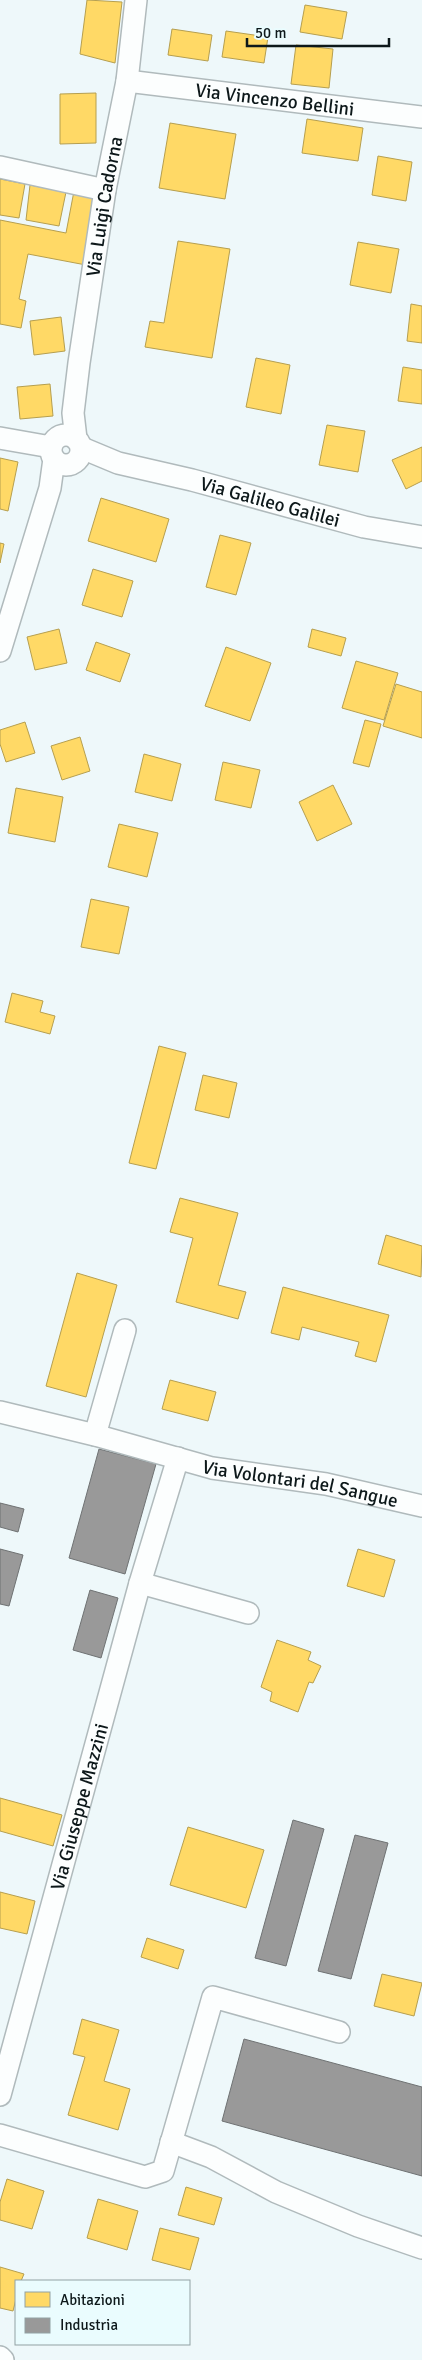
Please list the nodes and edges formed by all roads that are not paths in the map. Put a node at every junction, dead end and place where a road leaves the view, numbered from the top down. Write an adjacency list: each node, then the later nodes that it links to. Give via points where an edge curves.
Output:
1 (136, 0): 2 (street, Via Luigi Cadorna)
2 (127, 81): 3 (street, Via Vincenzo Bellini); 5 (street, Via Luigi Cadorna)
3 (422, 117)
4 (0, 167): 5 (street)
5 (105, 190): 7 (street, Via Luigi Cadorna)
6 (0, 438): 7 (street, Via Galileo Galilei)
7 (67, 451): 8 (street, Via Galileo Galilei, via 192,480 364,527); 9 (street, Via Luigi Cadorna)
8 (422, 537)
9 (8, 600): 10 (street, Via Luigi Cadorna)
10 (0, 651)
11 (125, 1330): 13 (street)
12 (0, 1412): 13 (street)
13 (95, 1435): 14 (street)
14 (178, 1458): 15 (street, Via Volontari del Sangue, via 235,1473 348,1488); 16 (street, Via Giuseppe Mazzini)
15 (422, 1506)
16 (140, 1583): 17 (street); 19 (street, Via Giuseppe Mazzini)
17 (248, 1613)
18 (339, 2032): 21 (street, via 213,1997)
19 (0, 2096)
20 (0, 2135): 21 (street, via 145,2177 163,2171)
21 (171, 2142): 22 (street, via 210,2157 276,2192)
22 (422, 2248)
23 (0, 2357): 24 (street)
24 (4, 2360)

